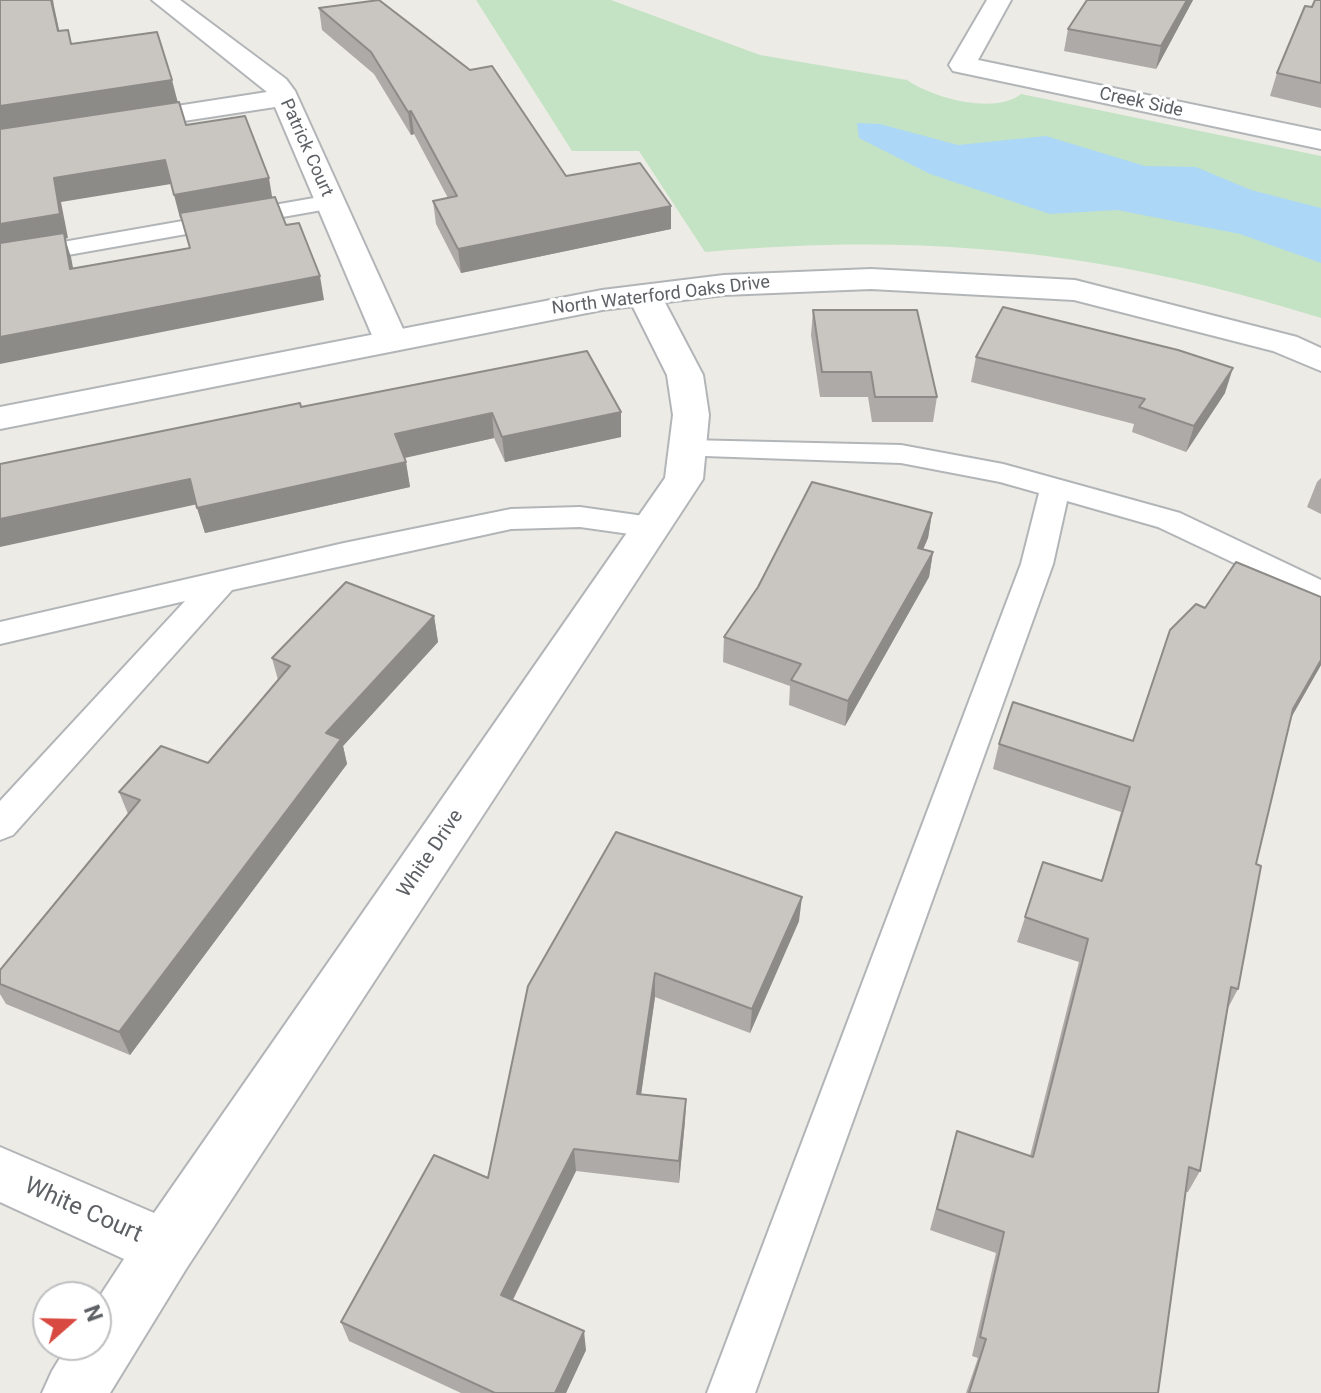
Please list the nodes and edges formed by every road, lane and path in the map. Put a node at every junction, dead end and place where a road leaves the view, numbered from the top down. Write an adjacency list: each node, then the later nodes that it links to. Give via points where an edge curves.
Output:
1 (164, 0): 3 (street, Patrick Court)
2 (999, 0): 5 (street, Creek Side, via 962,65)
3 (285, 97): 4 (street); 6 (street, Patrick Court)
4 (105, 125)
5 (1321, 140)
6 (331, 202): 7 (lane); 9 (street, Patrick Court)
7 (0, 260)
8 (644, 295): 9 (street, North Waterford Oaks Drive); 10 (street, North Waterford Oaks Drive, via 724,285 871,279 1075,290 1285,344); 12 (street, White Drive, via 685,375 691,415)
9 (391, 340): 11 (street, North Waterford Oaks Drive)
10 (1321, 361)
11 (0, 418)
12 (687, 449): 13 (lane, via 901,454); 14 (street, White Drive, via 684,479)
13 (1055, 487): 16 (lane, via 1169,520); 22 (lane, via 1037,564)
14 (651, 527): 15 (lane, via 580,517 511,519); 20 (street, White Drive)
15 (221, 582): 17 (lane); 18 (lane)
16 (1321, 593)
17 (0, 633)
18 (0, 825)
19 (0, 1174): 20 (street, White Court)
20 (165, 1248): 21 (street, White Drive)
21 (74, 1393)
22 (731, 1393)

